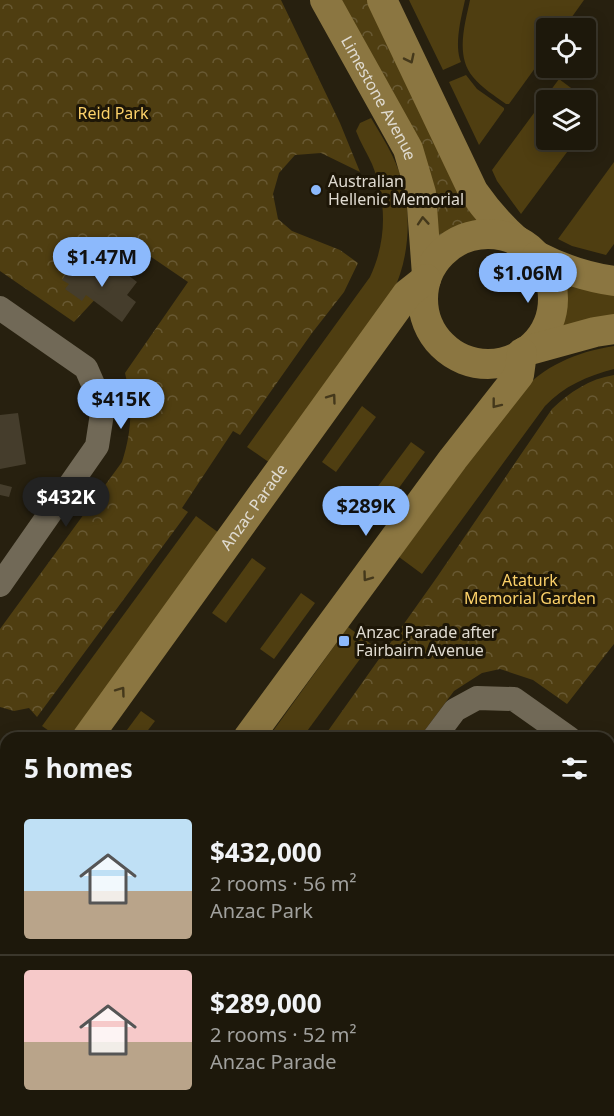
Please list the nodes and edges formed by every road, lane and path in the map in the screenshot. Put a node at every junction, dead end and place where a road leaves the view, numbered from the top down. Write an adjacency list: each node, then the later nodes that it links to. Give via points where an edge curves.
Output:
1 (325, 0): 4 (main road, Limestone Avenue, one-way to 1, via 421,193 408,149)
2 (382, 0): 3 (main road, one-way to 3, via 474,191 499,225)
3 (527, 249): 4 (main road, via 503,236 472,236 445,250); 5 (main road, via 557,267); 8 (main road, via 550,280 552,306 544,331)
4 (426, 277): 8 (main road, via 423,310 428,325 448,350 477,363 500,362); 10 (main road, Anzac Parade, one-way to 4, via 400,303)
5 (614, 281)
6 (0, 308): 9 (street, via 86,368 103,407 97,446)
7 (614, 329): 8 (main road)
8 (524, 352): 11 (main road, one-way to 11, via 519,375)
9 (0, 585)
10 (91, 732)
11 (252, 732)
12 (439, 732): 13 (street, via 455,710 477,698 514,699)
13 (561, 732)

